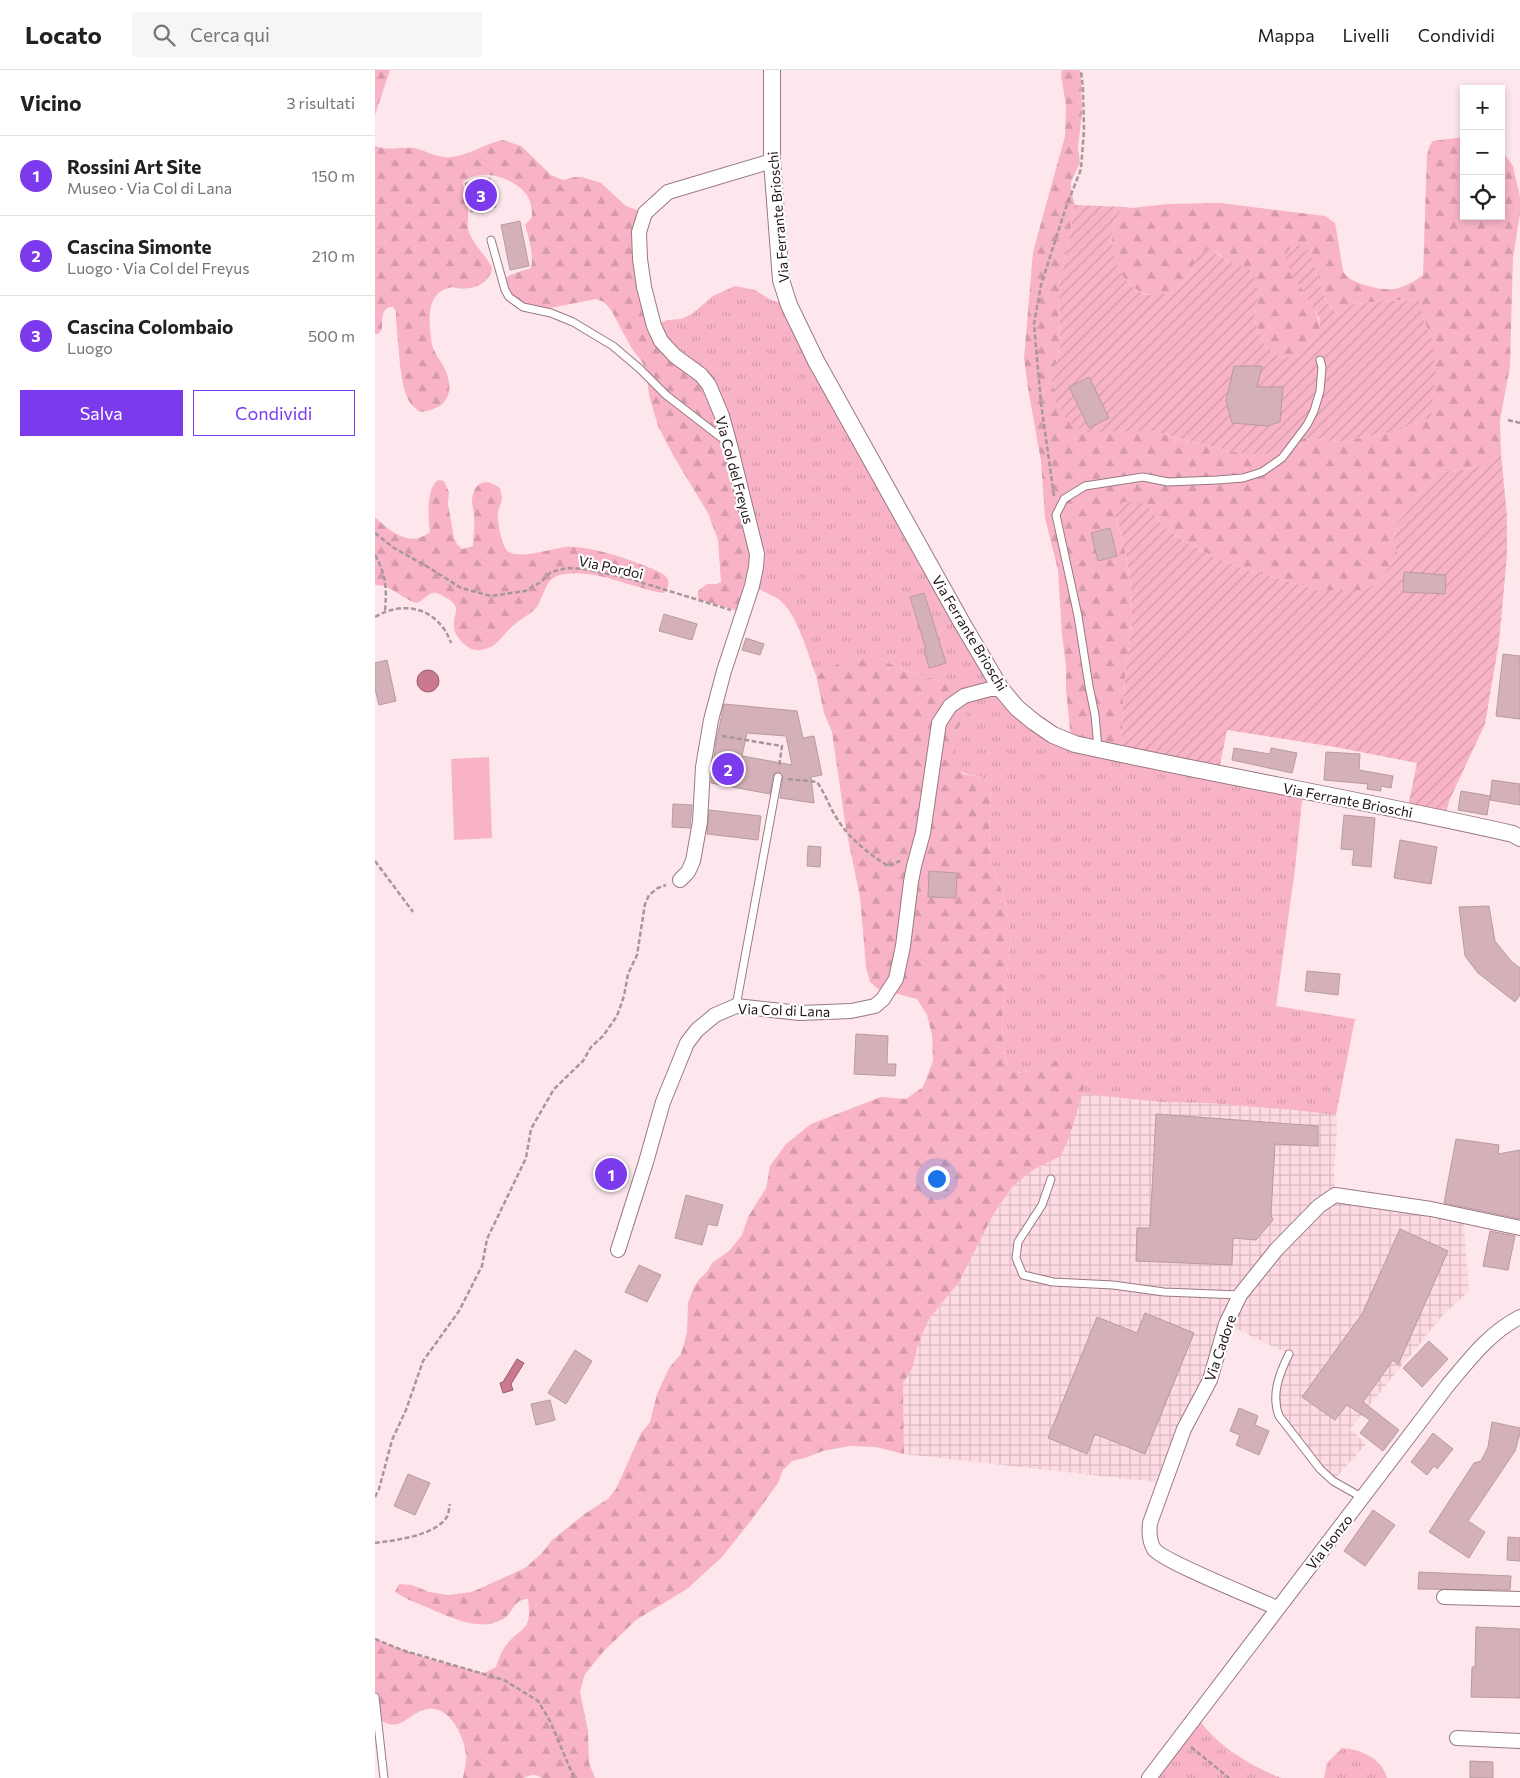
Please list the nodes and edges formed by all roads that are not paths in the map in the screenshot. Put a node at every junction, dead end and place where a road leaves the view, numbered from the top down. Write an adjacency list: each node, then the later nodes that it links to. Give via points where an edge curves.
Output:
1 (772, 70): 2 (street, Via Ferrante Brioschi)
2 (772, 161): 5 (street, Via Col del Freyus, via 668,192 645,213 639,232 641,268 654,326 661,341 701,375 709,386); 6 (street, Via Ferrante Brioschi, via 781,280 789,305 816,361)
3 (491, 240): 5 (lane, via 505,290 514,302 573,322 613,346 666,395)
4 (1319, 360): 7 (lane, via 1322,367 1320,390 1307,425 1282,458 1262,472 1243,478 1217,480 1168,482 1143,477 1085,486 1064,498 1056,515 1078,616)
5 (730, 445): 10 (street, Via Col del Freyus, via 757,554 756,567 708,734 693,861)
6 (1001, 689): 7 (street, Via Ferrante Brioschi, via 1033,722 1075,744); 11 (street, Via Col di Lana, via 964,696 950,706 939,723 923,833 913,866 903,946 896,979 883,998 875,1006 851,1011 799,1013)
7 (1098, 749): 9 (street, Via Ferrante Brioschi, via 1444,818)
8 (778, 777): 11 (lane)
9 (1520, 838)
10 (680, 880)
11 (736, 1006): 13 (street, Via Col di Lana, via 715,1015 687,1043 663,1102)
12 (1051, 1179): 17 (lane, via 1042,1205 1018,1242 1016,1258 1023,1275 1053,1282)
13 (635, 1198): 14 (street); 16 (street, Via Col di Lana)
14 (619, 1204)
15 (1520, 1228): 17 (street, Via Cadore, via 1439,1210 1335,1196 1319,1206 1276,1250)
16 (618, 1250)
17 (1240, 1295): 23 (street, Via Cadore, via 1226,1324 1210,1380 1184,1429 1150,1523 1149,1537 1155,1550 1175,1563)
18 (1520, 1317): 20 (street, Via Isonzo, via 1504,1325 1482,1344)
19 (1289, 1354): 20 (lane, via 1276,1389 1275,1407 1279,1416 1320,1470)
20 (1363, 1498): 23 (street, Via Isonzo)
21 (1444, 1597): 22 (street)
22 (1520, 1599)
23 (1277, 1608): 28 (street, Via Isonzo)
24 (375, 1697): 27 (lane)
25 (1457, 1738): 26 (street)
26 (1520, 1741)
27 (384, 1778)
28 (1149, 1778)

